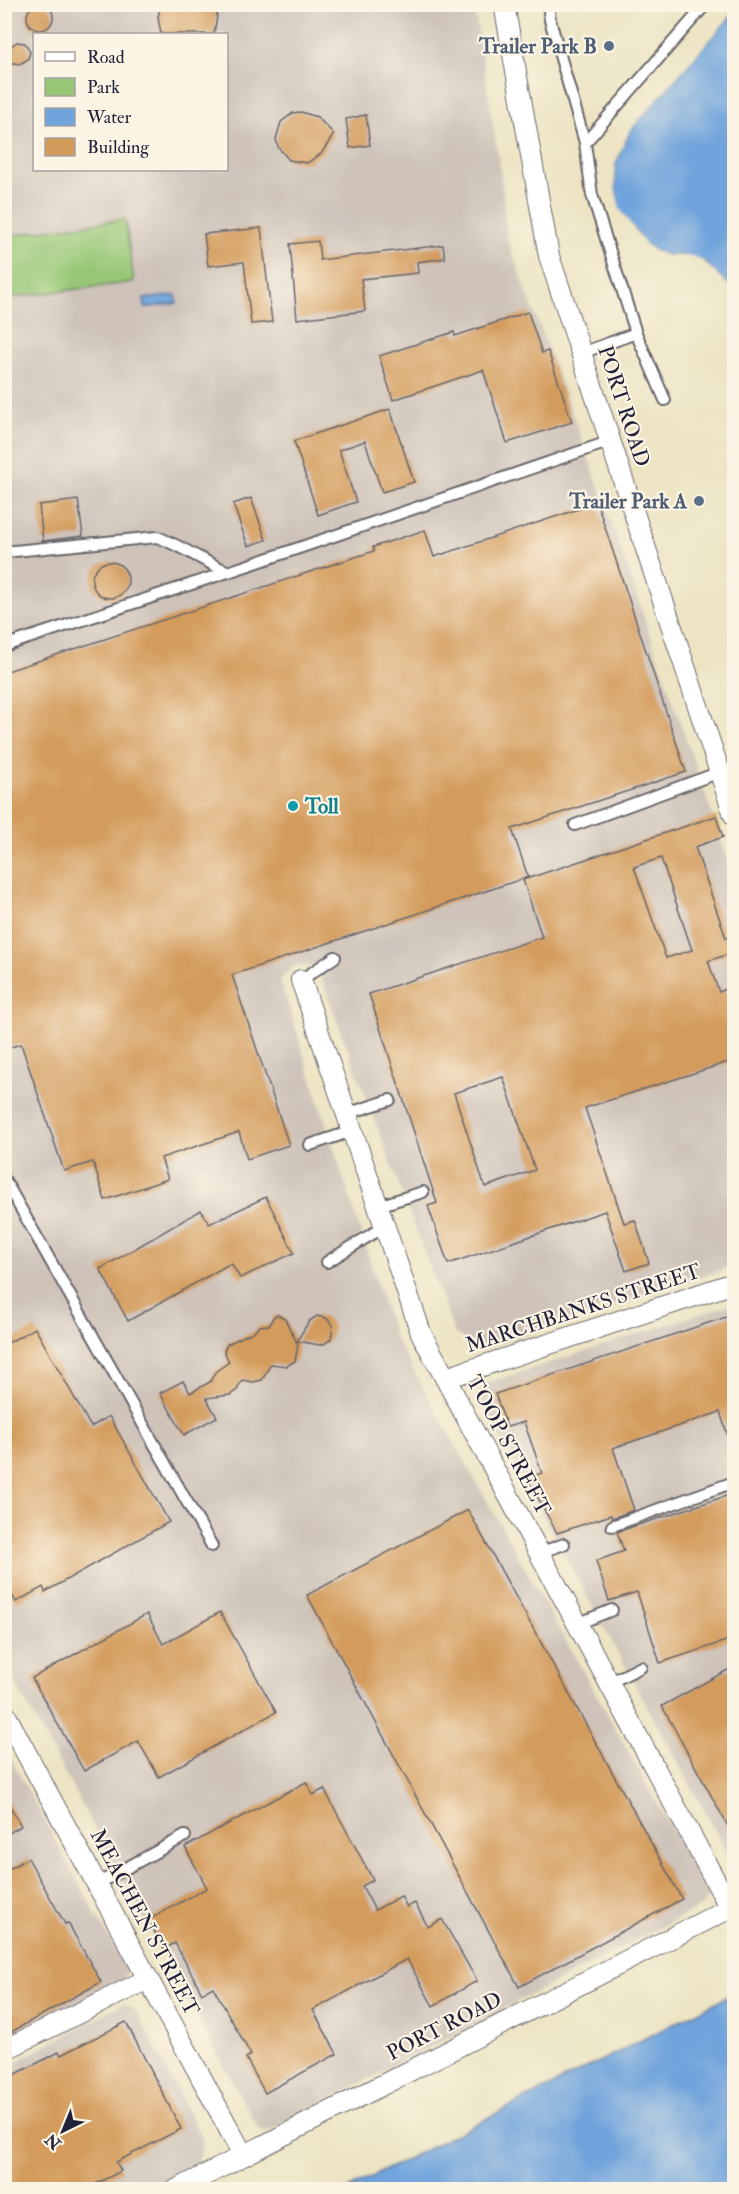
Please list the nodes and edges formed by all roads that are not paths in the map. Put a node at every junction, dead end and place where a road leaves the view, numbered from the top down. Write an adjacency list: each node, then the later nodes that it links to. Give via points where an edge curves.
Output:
1 (504, 4): 6 (street, PORT ROAD, via 549,256)
2 (548, 4): 4 (lane)
3 (706, 4): 4 (lane)
4 (585, 142): 5 (lane, via 592,195)
5 (636, 333): 6 (lane); 7 (lane)
6 (582, 353): 8 (street, PORT ROAD)
7 (665, 400)
8 (611, 441): 10 (lane); 12 (street, PORT ROAD)
9 (4, 552): 10 (lane, via 158,537)
10 (229, 572): 11 (lane)
11 (4, 646)
12 (720, 772): 13 (street, PORT ROAD); 14 (lane)
13 (735, 815)
14 (575, 825)
15 (335, 957): 16 (lane)
16 (301, 980): 18 (street, TOOP STREET)
17 (390, 1100): 18 (lane)
18 (349, 1122): 19 (lane); 22 (street, TOOP STREET)
19 (310, 1145)
20 (4, 1179): 30 (lane)
21 (423, 1192): 22 (lane)
22 (378, 1206): 23 (street, TOOP STREET)
23 (385, 1226): 24 (lane); 26 (street, TOOP STREET, via 421,1333)
24 (327, 1262)
25 (735, 1283): 26 (street, MARCHBANKS STREET)
26 (446, 1378): 31 (street, TOOP STREET)
27 (735, 1482): 28 (lane)
28 (612, 1526)
29 (564, 1544): 31 (lane)
30 (212, 1546)
31 (539, 1552): 33 (street, TOOP STREET)
32 (612, 1610): 33 (lane)
33 (577, 1624): 35 (street, TOOP STREET)
34 (641, 1667): 35 (lane)
35 (609, 1683): 39 (street, TOOP STREET)
36 (4, 1712): 38 (street, MEACHEN STREET)
37 (185, 1836): 38 (lane)
38 (97, 1884): 40 (street, MEACHEN STREET)
39 (732, 1907): 42 (street, PORT ROAD)
40 (148, 1979): 41 (street); 42 (street, MEACHEN STREET)
41 (4, 2050)
42 (243, 2155): 43 (street, PORT ROAD)
43 (176, 2190)

